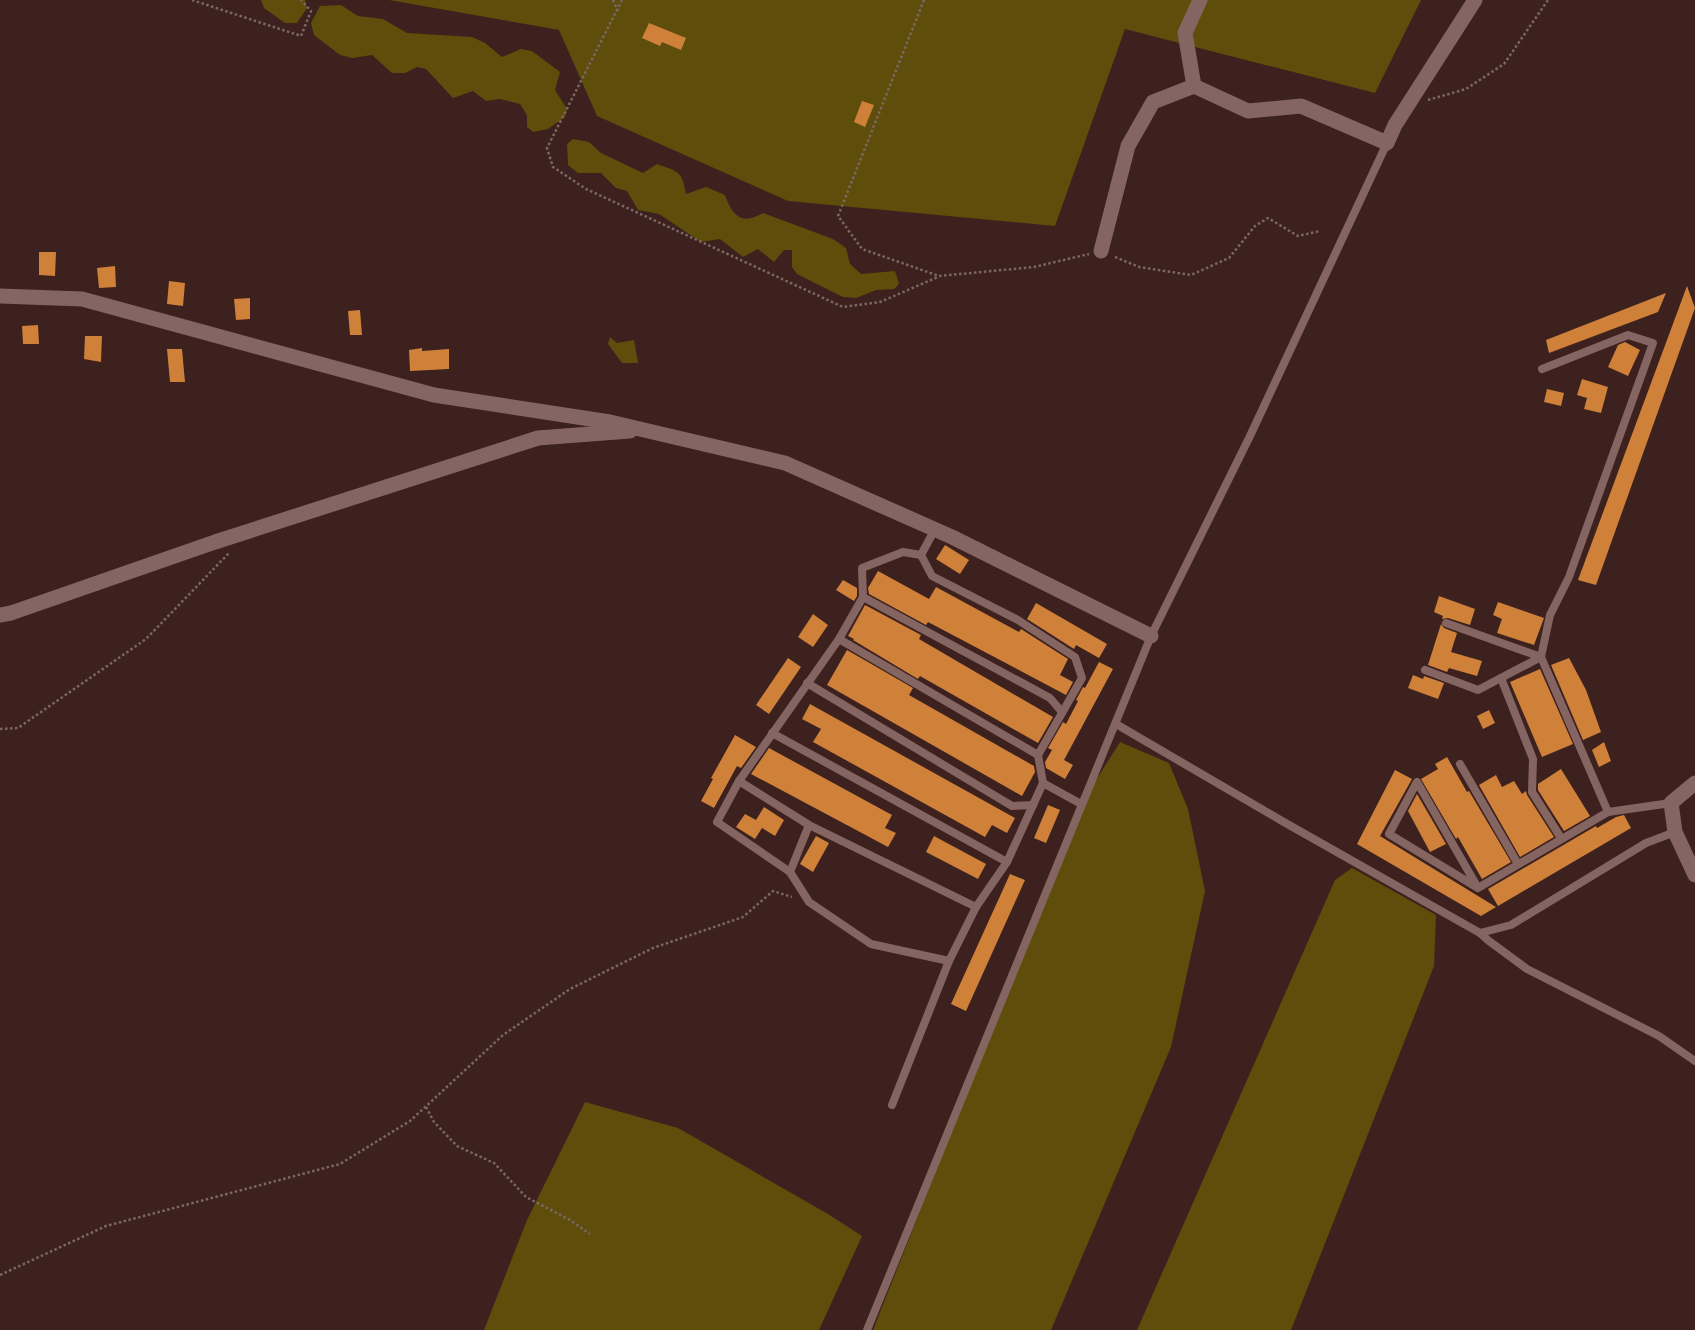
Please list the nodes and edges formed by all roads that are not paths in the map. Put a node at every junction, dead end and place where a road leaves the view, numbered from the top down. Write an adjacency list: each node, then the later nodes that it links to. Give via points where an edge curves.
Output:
1 (1200, 0): 3 (street, via 1186,33)
2 (1475, 0): 4 (street)
3 (1194, 86): 4 (street, via 1248,111 1301,106); 5 (street, via 1153,102 1128,146)
4 (1386, 143): 14 (lane, via 1250,436)
5 (1101, 251)
6 (0, 296): 8 (street, via 82,299 434,395)
7 (1542, 369): 16 (lane, via 1628,335 1652,343 1569,577 1550,615)
8 (644, 430): 9 (street, via 785,463); 12 (street, via 538,438)
9 (935, 529): 10 (lane); 14 (street)
10 (921, 555): 11 (lane, via 902,552 862,568); 20 (lane, via 932,576 1018,620 1075,657 1082,678)
11 (863, 597): 15 (lane); 20 (lane, via 1050,698)
12 (0, 615)
13 (1446, 623): 16 (lane)
14 (1151, 636): 21 (lane)
15 (838, 639): 19 (lane); 23 (lane)
16 (1541, 657): 18 (lane); 31 (lane)
17 (1425, 670): 18 (lane, via 1478,690)
18 (1501, 678): 34 (lane, via 1533,759 1532,792)
19 (806, 683): 22 (lane); 30 (lane, via 1012,806)
20 (1062, 712): 23 (lane)
21 (1116, 724): 29 (lane); 41 (lane)
22 (772, 733): 25 (lane); 35 (lane)
23 (1038, 755): 26 (lane)
24 (1460, 764): 36 (lane)
25 (739, 781): 32 (lane); 37 (lane, via 717,822)
26 (1043, 783): 29 (lane); 30 (lane)
27 (1695, 784): 28 (street)
28 (1672, 803): 31 (lane); 33 (street)
29 (1081, 804): 45 (lane)
30 (1033, 805): 35 (lane)
31 (1608, 812): 34 (lane)
32 (808, 825): 37 (lane); 40 (lane)
33 (1675, 832): 38 (street); 41 (lane, via 1646,842 1511,925)
34 (1561, 838): 36 (lane)
35 (1007, 862): 40 (lane)
36 (1518, 864): 39 (lane)
37 (790, 872): 42 (lane, via 809,902 872,944)
38 (1695, 875)
39 (1478, 888): 39 (lane, via 1389,834 1417,782 1445,831)
40 (976, 907): 42 (lane)
41 (1480, 933): 43 (lane, via 1527,968 1660,1036)
42 (949, 962): 44 (lane)
43 (1695, 1061)
44 (892, 1105)
45 (867, 1330)

